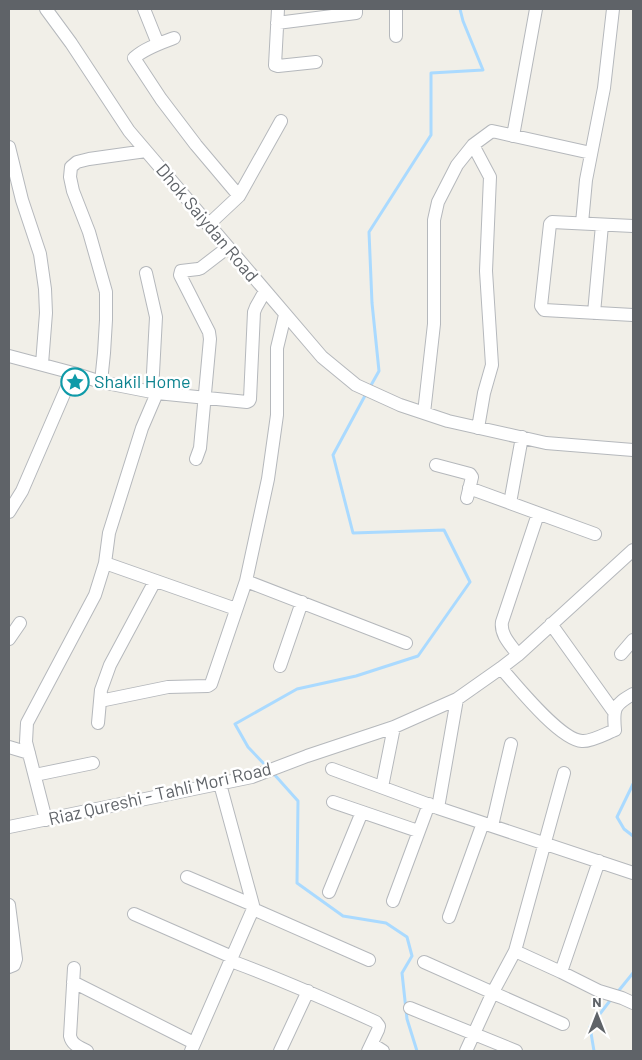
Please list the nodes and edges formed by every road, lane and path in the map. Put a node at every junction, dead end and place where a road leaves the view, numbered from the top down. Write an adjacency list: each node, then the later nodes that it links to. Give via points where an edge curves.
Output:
1 (46, 9): 17 (street, Dhok Saiydan Road)
2 (144, 9): 11 (street)
3 (278, 9): 8 (street)
4 (356, 9): 8 (street, via 356,13)
5 (396, 9): 9 (street)
6 (536, 9): 14 (street)
7 (613, 9): 18 (street, via 604,88)
8 (278, 23): 12 (street, via 275,65)
9 (396, 36)
10 (174, 38): 11 (street)
11 (158, 44): 19 (street, via 137,55 134,58 136,62 196,145)
12 (316, 62)
13 (281, 121): 19 (street)
14 (513, 136): 15 (street, via 492,131); 18 (street)
15 (473, 145): 36 (street, via 457,165 438,202 434,220 434,324); 37 (street, via 490,177 486,271 492,365)
16 (9, 147): 31 (street, via 40,254 46,289)
17 (146, 152): 22 (street, Dhok Saiydan Road); 33 (street, via 89,158 71,167 73,191 106,292)
18 (591, 153): 20 (street)
19 (239, 196): 22 (street)
20 (582, 223): 21 (street); 27 (street, via 550,224 542,308)
21 (602, 224): 23 (street); 27 (street)
22 (208, 225): 24 (street, Dhok Saiydan Road)
23 (633, 226)
24 (227, 248): 26 (street, Dhok Saiydan Road); 35 (street, via 201,268 180,271 210,332)
25 (146, 274): 34 (street, via 156,317)
26 (265, 291): 28 (street, Dhok Saiydan Road); 35 (street, via 254,312 249,401)
27 (594, 313): 29 (street)
28 (285, 315): 36 (street, Dhok Saiydan Road, via 322,357 356,386); 49 (street, via 276,348 276,415 268,479)
29 (633, 315)
30 (9, 356): 31 (street)
31 (42, 364): 32 (street)
32 (73, 373): 33 (street); 43 (street, via 22,491)
33 (101, 382): 34 (street)
34 (155, 393): 35 (street); 47 (street, via 109,533)
35 (204, 398): 40 (street, via 200,448)
36 (424, 413): 37 (street, Dhok Saiydan Road)
37 (478, 428): 38 (street, Dhok Saiydan Road)
38 (522, 437): 39 (street, Dhok Saiydan Road, via 546,443); 42 (street)
39 (633, 450)
40 (196, 459)
41 (436, 465): 42 (street, via 470,474 468,493)
42 (510, 503): 44 (street)
43 (9, 512)
44 (538, 514): 45 (street); 58 (street, via 501,628)
45 (595, 534)
46 (633, 550): 53 (street, Riaz Qureshi - Tahli Mori Road)
47 (105, 563): 48 (street); 69 (street, via 95,595 27,723)
48 (156, 581): 51 (street); 63 (street, via 110,665)
49 (246, 581): 50 (street); 51 (street)
50 (302, 602): 56 (street); 59 (street)
51 (236, 609): 63 (street, via 208,686 168,687)
52 (20, 623): 54 (street)
53 (551, 624): 58 (street, Riaz Qureshi - Tahli Mori Road); 64 (street)
54 (9, 639)
55 (633, 640): 57 (street)
56 (406, 643)
57 (622, 654)
58 (518, 655): 60 (street, Riaz Qureshi - Tahli Mori Road)
59 (280, 666)
60 (501, 668): 62 (street, Riaz Qureshi - Tahli Mori Road); 64 (street, via 536,709 572,738 589,740 615,730)
61 (633, 694): 64 (street, via 617,705)
62 (457, 699): 66 (street, Riaz Qureshi - Tahli Mori Road); 77 (street)
63 (100, 701): 65 (street)
64 (614, 712)
65 (98, 723)
66 (394, 727): 74 (street, Riaz Qureshi - Tahli Mori Road, via 252,777); 75 (street)
67 (511, 744): 80 (street)
68 (9, 747): 69 (street)
69 (29, 752): 73 (street)
70 (93, 763): 73 (street)
71 (332, 769): 75 (street)
72 (564, 773): 83 (street)
73 (35, 775): 79 (street)
74 (220, 784): 79 (street, Riaz Qureshi - Tahli Mori Road); 90 (street)
75 (382, 787): 77 (street)
76 (333, 802): 78 (street)
77 (434, 806): 80 (street); 82 (street)
78 (362, 812): 82 (street); 87 (street)
79 (46, 820): 81 (street, Riaz Qureshi - Tahli Mori Road)
80 (487, 824): 83 (street); 92 (street)
81 (9, 827)
82 (418, 831): 88 (street)
83 (544, 843): 84 (street); 93 (street)
84 (599, 862): 85 (street); 99 (street)
85 (633, 873)
86 (187, 877): 90 (street)
87 (329, 892)
88 (393, 901)
89 (9, 905): 97 (street, via 16,959)
90 (253, 907): 94 (street); 95 (street)
91 (134, 914): 94 (street)
92 (449, 917)
93 (515, 951): 99 (street); 102 (street)
94 (232, 959): 101 (street); 107 (street)
95 (369, 960)
96 (424, 962): 102 (street)
97 (9, 967)
98 (74, 968): 100 (street)
99 (561, 972): 103 (street, via 599,991)
100 (73, 982): 107 (street); 109 (street, via 71,1042)
101 (308, 991): 108 (street, via 376,1022 379,1026); 110 (street)
102 (493, 992): 105 (street); 106 (street)
103 (628, 1000)
104 (410, 1008): 106 (street)
105 (564, 1024)
106 (474, 1034): 112 (street); 113 (street)
107 (192, 1047)
108 (370, 1048): 111 (street)
109 (87, 1051)
110 (280, 1051)
111 (383, 1051)
112 (466, 1051)
113 (516, 1051)

